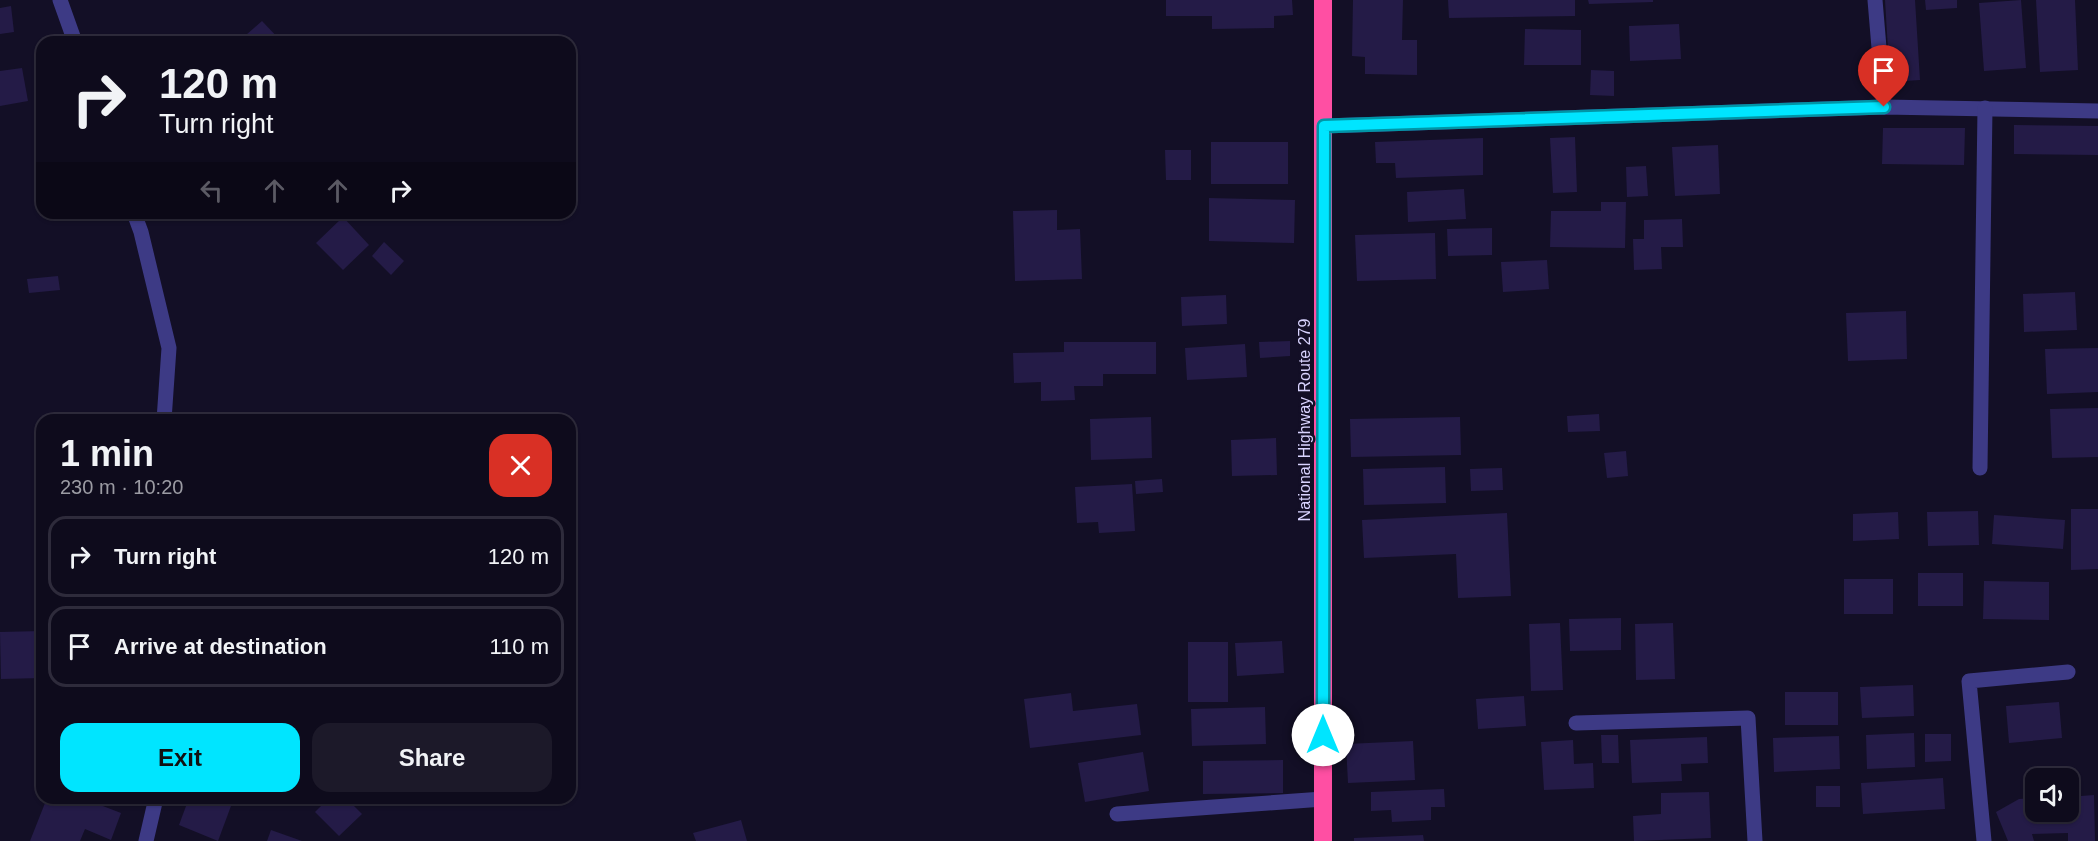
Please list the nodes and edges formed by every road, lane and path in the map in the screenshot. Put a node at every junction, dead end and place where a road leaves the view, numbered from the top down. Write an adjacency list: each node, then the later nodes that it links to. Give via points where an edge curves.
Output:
1 (60, 0): 4 (street)
2 (1323, 0): 8 (highway, National Highway Route 279)
3 (1875, 0): 5 (street)
4 (73, 36)
5 (1884, 107): 6 (street); 8 (street)
6 (1985, 108): 7 (street); 11 (street)
7 (2098, 111)
8 (1324, 126): 14 (highway, National Highway Route 279)
9 (136, 219): 10 (street, via 169,348)
10 (164, 414)
11 (1980, 468)
12 (2068, 672): 20 (street, via 1969,681)
13 (1576, 723): 19 (street, via 1748,718)
14 (1323, 799): 16 (street); 18 (highway, National Highway Route 279)
15 (155, 804): 17 (street)
16 (1117, 814)
17 (146, 841)
18 (1323, 841)
19 (1755, 841)
20 (1984, 841)

